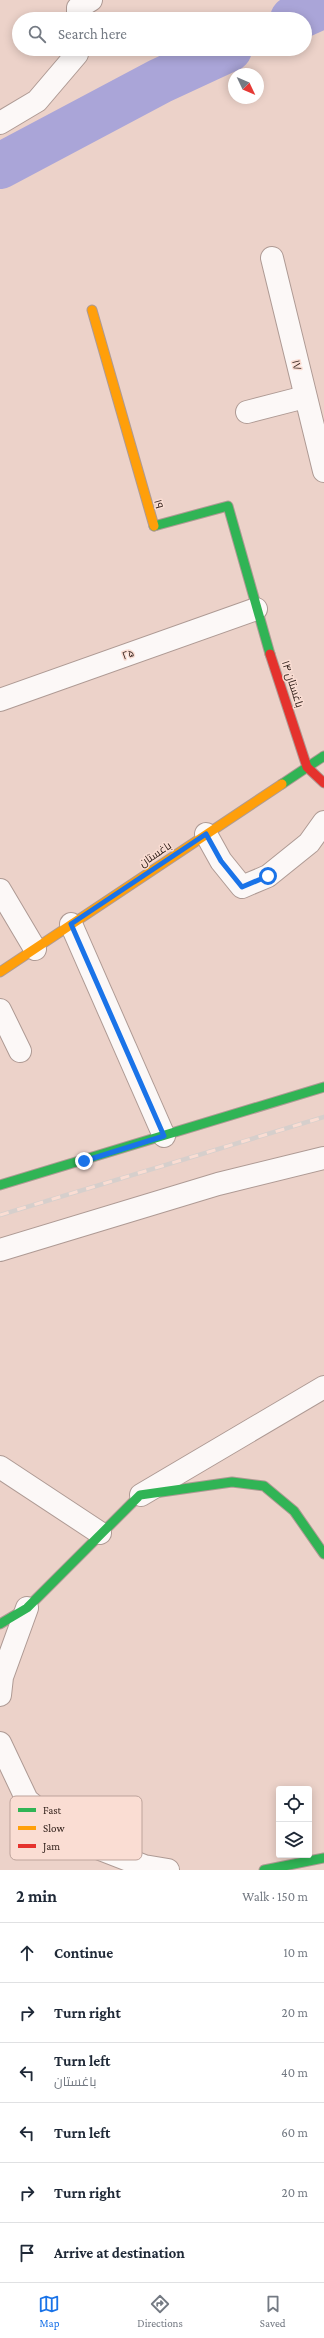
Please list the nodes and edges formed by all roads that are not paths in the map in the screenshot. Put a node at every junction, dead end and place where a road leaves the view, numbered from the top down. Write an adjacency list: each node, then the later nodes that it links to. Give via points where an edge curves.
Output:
1 (91, 0): 2 (street, via 78,8)
2 (78, 12)
3 (76, 56): 4 (street, via 37,101)
4 (0, 122)
5 (272, 258): 7 (street, ۱۷)
6 (92, 310): 10 (main road, ۱۹, via 153,526 228,506)
7 (305, 397): 8 (street); 9 (street, ۱۷)
8 (247, 412)
9 (324, 471)
10 (256, 609): 11 (street, ۲۵); 13 (main road, باغستان ۱۴)
11 (0, 700)
12 (324, 756): 13 (main road, باغستان)
13 (307, 767): 14 (main road); 16 (main road, باغستان)
14 (324, 782)
15 (324, 822): 16 (street, via 309,843 268,876 242,887 221,861)
16 (206, 834): 18 (main road, باغستان)
17 (0, 890): 19 (street)
18 (71, 924): 19 (main road, باغستان); 24 (street)
19 (35, 949): 20 (main road, باغستان)
20 (0, 972)
21 (0, 1010): 22 (street)
22 (20, 1051)
23 (324, 1087): 24 (main road)
24 (164, 1136): 26 (main road)
25 (324, 1158): 27 (street, via 218,1184)
26 (0, 1185)
27 (0, 1250)
28 (324, 1388): 30 (street)
29 (0, 1467): 31 (street)
30 (140, 1496): 31 (main road); 32 (main road, via 232,1482 264,1486 294,1512)
31 (100, 1533): 33 (main road)
32 (324, 1554)
33 (27, 1608): 34 (main road); 35 (street, via 2,1677)
34 (0, 1624)
35 (0, 1695)
36 (0, 1743): 39 (street)
37 (0, 1780): 38 (street)
38 (22, 1796)
39 (25, 1796)
40 (324, 1858): 43 (main road)
41 (129, 1860): 42 (street, via 144,1866)
42 (168, 1870)
43 (264, 1870)

